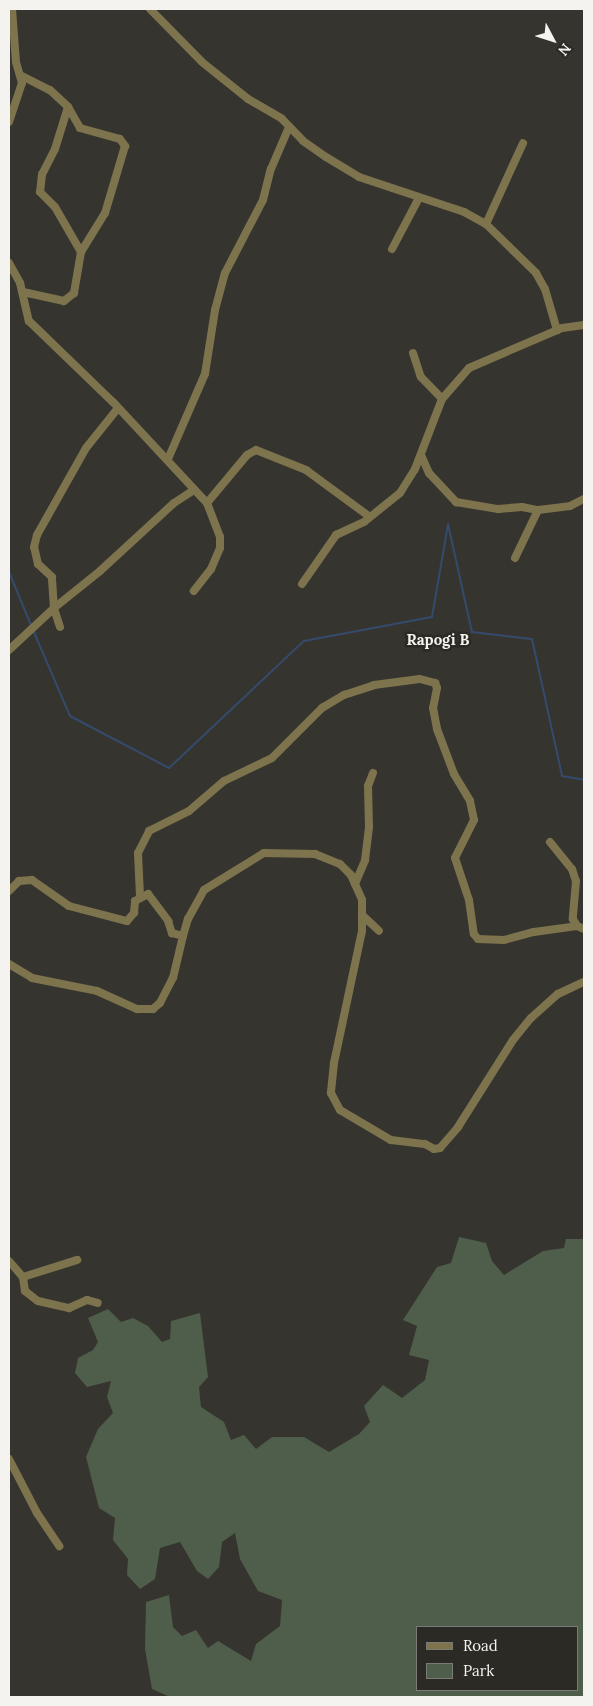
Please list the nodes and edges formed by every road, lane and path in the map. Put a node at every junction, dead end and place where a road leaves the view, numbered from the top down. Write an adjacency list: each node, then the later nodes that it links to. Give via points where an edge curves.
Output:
1 (12, 9): 3 (street, via 16,62)
2 (150, 9): 6 (street, via 202,62)
3 (22, 76): 4 (street, via 36,80); 5 (street, via 19,98)
4 (68, 107): 11 (street, via 55,149 42,174 40,192 55,207); 11 (street, via 80,128 120,139 125,146 105,212)
5 (9, 122)
6 (289, 127): 8 (street, via 303,141 359,177); 20 (street, via 271,169 263,200 225,273 214,310 205,374)
7 (523, 143): 9 (street)
8 (418, 198): 9 (street, via 464,212); 10 (street)
9 (486, 224): 15 (street, via 536,273 545,289)
10 (392, 249)
11 (81, 252): 13 (street, via 78,278 69,298 64,301)
12 (9, 263): 13 (street)
13 (23, 292): 18 (street, via 29,321)
14 (584, 325): 15 (street)
15 (557, 330): 17 (street, via 480,360)
16 (413, 353): 17 (street, via 421,377)
17 (442, 399): 19 (street)
18 (118, 408): 20 (street); 29 (street, via 86,448 37,536 34,548 38,564 52,577)
19 (421, 455): 24 (street, via 429,473 456,502 491,508); 25 (street, via 400,493)
20 (168, 459): 21 (street)
21 (194, 490): 23 (street); 29 (street, via 174,503)
22 (584, 499): 24 (street, via 570,506)
23 (207, 503): 25 (street, via 247,455 256,450 306,470); 28 (street, via 220,538 220,548 211,569)
24 (538, 510): 26 (street)
25 (370, 517): 27 (street, via 336,535)
26 (515, 558)
27 (302, 584)
28 (194, 591)
29 (54, 608): 30 (street); 31 (street)
30 (60, 627)
31 (9, 650)
32 (373, 773): 34 (street, via 368,786 370,827 365,860)
33 (550, 842): 38 (street, via 567,859 574,875 573,919)
34 (355, 884): 37 (street, via 362,900); 40 (street, via 351,875 329,858 315,854 264,853 204,890 188,919)
35 (9, 891): 36 (street, via 19,881 32,880 69,906 127,921 134,913 135,901)
36 (140, 896): 38 (street, via 138,853 149,831 189,811 224,781 272,758 322,708 344,695 374,685 420,679 435,682 433,708 437,729 454,774 470,801 474,820 455,858 469,900 474,934 478,939 504,940 534,932); 40 (street, via 151,895 172,932)
37 (362, 915): 39 (street); 42 (street, via 362,932 334,1063 331,1093 340,1110 391,1140 440,1148 458,1127 513,1040 531,1018 558,994)
38 (580, 928)
39 (379, 931)
40 (184, 936): 41 (street, via 173,978 154,1009 136,1009 97,990 32,978)
41 (9, 964)
42 (584, 982)
43 (77, 1260): 45 (street)
44 (9, 1261): 45 (street)
45 (23, 1277): 46 (street, via 25,1291 38,1301 69,1308 87,1300)
46 (98, 1303)
47 (9, 1459): 48 (street, via 37,1513)
48 (59, 1546)

